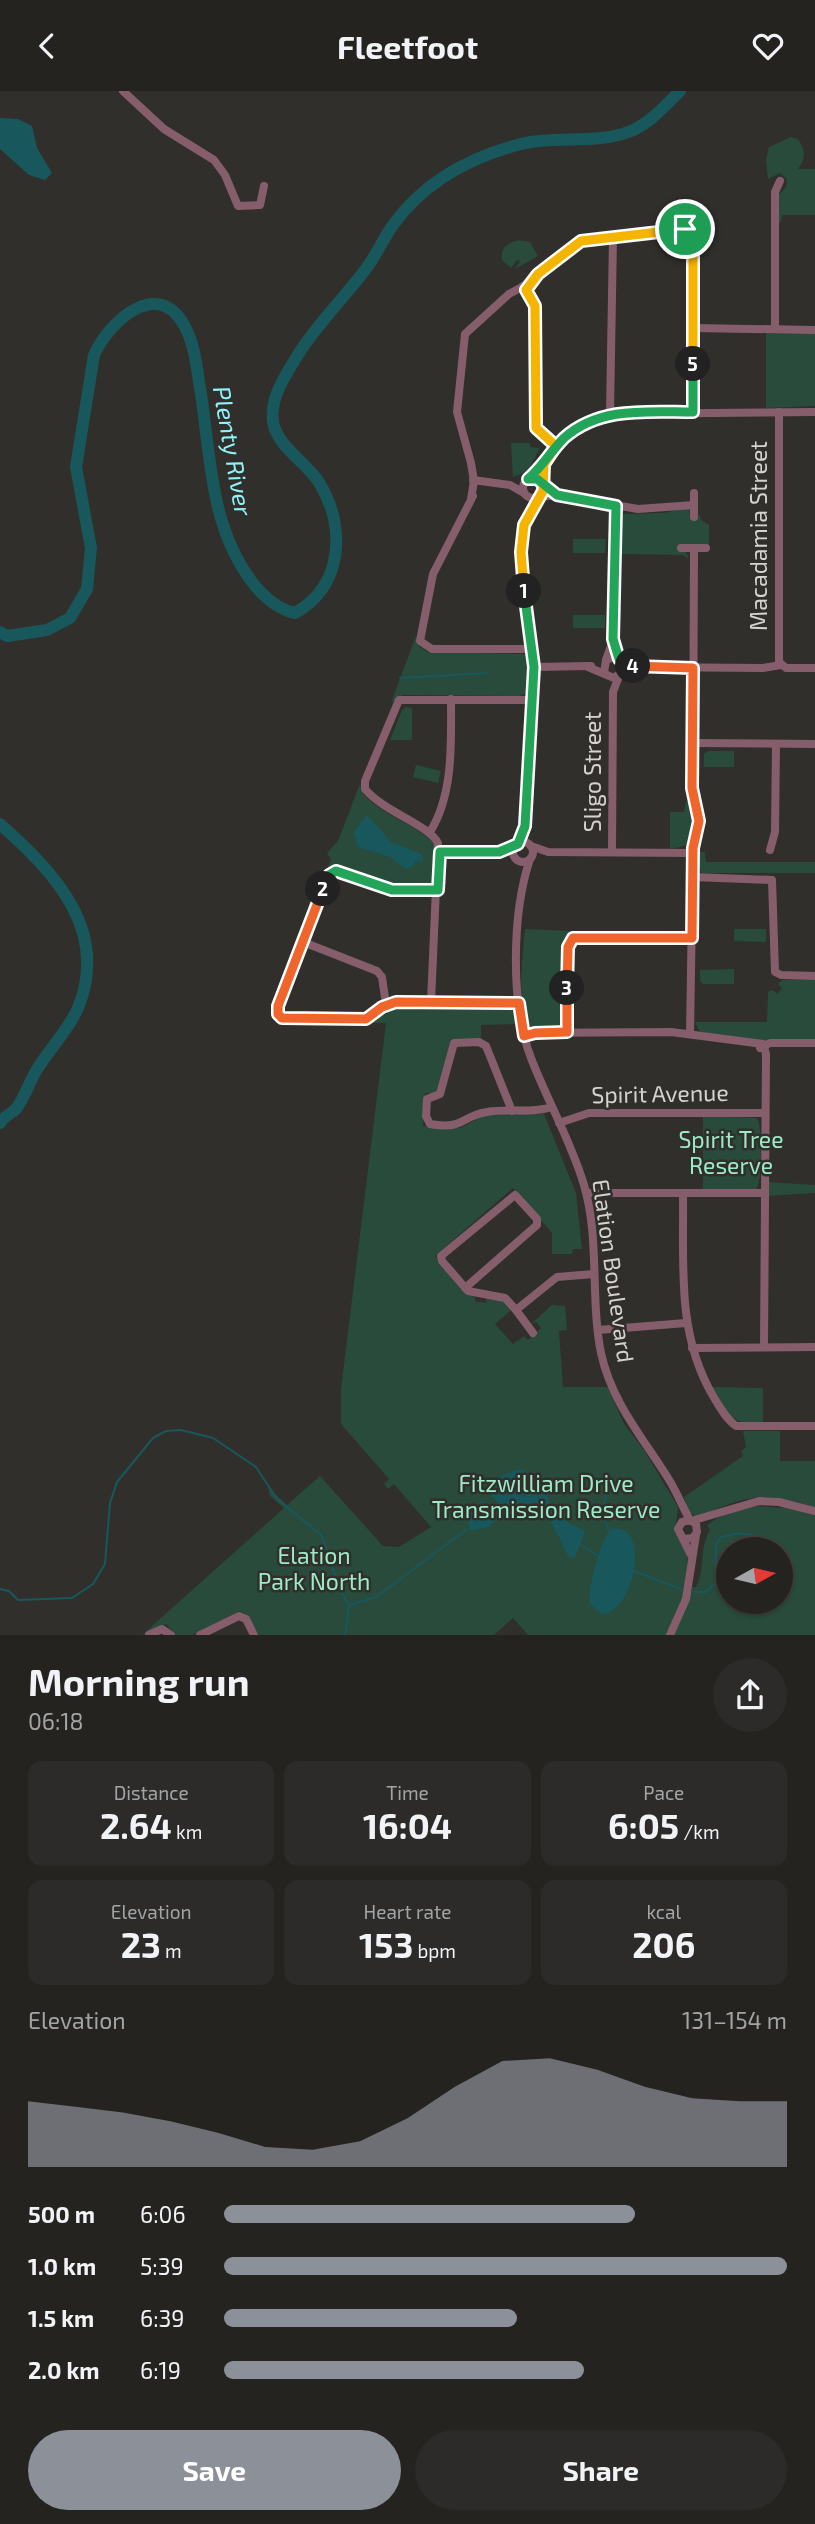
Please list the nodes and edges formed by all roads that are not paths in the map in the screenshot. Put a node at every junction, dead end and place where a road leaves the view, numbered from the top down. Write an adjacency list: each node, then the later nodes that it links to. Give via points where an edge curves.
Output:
1 (123, 91): 3 (street, via 164,129 214,160 238,206 260,205)
2 (780, 181): 7 (street, via 775,192)
3 (264, 186)
4 (613, 237): 5 (street, via 581,241); 6 (street, via 683,229 691,232); 12 (street)
5 (525, 288): 13 (street, via 535,306 536,428); 15 (street, via 464,336 457,412)
6 (694, 328): 7 (street); 9 (street)
7 (775, 329): 8 (street)
8 (815, 330)
9 (693, 412): 10 (street); 12 (street)
10 (779, 412): 11 (street); 34 (street, Macadamia Street)
11 (815, 412)
12 (610, 414): 13 (street, via 580,426)
13 (556, 446): 14 (street)
14 (544, 464): 16 (street); 17 (street)
15 (476, 480): 18 (street); 31 (street, via 463,521 435,566 420,641 432,649)
16 (527, 480): 17 (street); 18 (street); 20 (street)
17 (542, 483): 21 (street); 22 (street)
18 (510, 485): 20 (street)
19 (694, 492): 23 (street)
20 (525, 493): 22 (street); 25 (street)
21 (557, 495): 22 (street); 24 (street)
22 (539, 497): 25 (street)
23 (694, 505): 24 (street, via 661,509); 26 (street)
24 (616, 506): 30 (street)
25 (527, 516): 31 (street, via 521,563)
26 (694, 517)
27 (681, 548): 28 (street)
28 (694, 548): 29 (street); 38 (street)
29 (706, 548)
30 (613, 639): 32 (street); 33 (street)
31 (533, 649): 35 (street)
32 (620, 660): 33 (street); 37 (street); 41 (street, Sligo Street)
33 (605, 661): 36 (street); 40 (street)
34 (780, 663): 38 (street); 39 (street, via 786,668)
35 (534, 667): 36 (street); 44 (street)
36 (589, 667): 40 (street)
37 (638, 667): 38 (street); 41 (street)
38 (693, 668): 45 (street)
39 (815, 668)
40 (605, 674): 41 (street); 42 (street, Sligo Street)
41 (620, 675): 42 (street, Sligo Street)
42 (613, 692): 56 (street, Sligo Street)
43 (451, 699): 44 (street); 49 (street, via 450,764); 49 (street, via 397,702 364,786 388,810)
44 (533, 700): 48 (street)
45 (693, 743): 46 (street); 57 (street, via 693,792 699,821)
46 (776, 744): 47 (street); 52 (street)
47 (815, 744)
48 (525, 826): 50 (street); 51 (street)
49 (430, 832): 53 (street)
50 (517, 845): 51 (street); 54 (street); 58 (street)
51 (531, 846): 55 (street); 59 (street)
52 (771, 850)
53 (440, 852): 54 (street); 62 (street)
54 (499, 852): 58 (street)
55 (548, 852): 56 (street); 59 (street)
56 (612, 852): 57 (street)
57 (692, 853): 60 (street)
58 (516, 858): 59 (street, via 524,862); 61 (street)
59 (530, 858): 61 (street)
60 (692, 877): 63 (street); 65 (street, via 772,880 774,965 779,975)
61 (523, 881): 67 (street, Elation Boulevard)
62 (438, 890): 64 (street, via 392,890 334,871); 66 (street)
63 (692, 938): 69 (street, via 571,939); 71 (street)
64 (303, 942): 68 (street, via 377,971); 68 (street, via 278,1006 280,1017 366,1019)
65 (815, 976)
66 (431, 1002): 67 (street); 68 (street)
67 (519, 1003): 70 (street, Elation Boulevard)
68 (386, 1005)
69 (567, 1032): 70 (street); 71 (street)
70 (524, 1034): 74 (street, Elation Boulevard)
71 (690, 1034): 73 (street, via 759,1042)
72 (815, 1043): 73 (street, via 774,1044)
73 (763, 1050): 76 (street)
74 (552, 1107): 75 (street); 77 (street, Elation Boulevard)
75 (512, 1111): 75 (street, via 484,1112 456,1126 428,1122 427,1098 440,1094 454,1043 486,1045)
76 (764, 1113): 77 (street, Spirit Avenue, via 589,1113); 79 (street)
77 (559, 1123): 80 (street, Elation Boulevard)
78 (683, 1193): 79 (street); 80 (street); 84 (street)
79 (764, 1193): 87 (street)
80 (587, 1195): 81 (street, Elation Boulevard)
81 (594, 1274): 83 (street, via 557,1277); 85 (street, Elation Boulevard)
82 (465, 1288): 82 (street, via 441,1256 515,1195 537,1225); 83 (street, via 505,1299)
83 (516, 1310): 86 (street)
84 (686, 1320): 85 (street); 89 (street)
85 (598, 1330): 91 (street, Elation Boulevard, via 618,1401)
86 (533, 1333)
87 (764, 1347): 88 (street); 89 (street)
88 (815, 1347)
89 (693, 1351): 90 (street, via 710,1391 736,1426)
90 (815, 1426)
91 (681, 1504): 94 (street, Elation Boulevard); 95 (street)
92 (815, 1511): 93 (street, via 759,1501 729,1507)
93 (711, 1517): 94 (street); 96 (street)
94 (691, 1520): 95 (street); 96 (street, Elation Boulevard)
95 (680, 1523): 97 (street, via 678,1532)
96 (696, 1534): 97 (street); 98 (street)
97 (683, 1539): 98 (street)
98 (692, 1558): 103 (street, via 686,1599)
99 (149, 1635): 100 (street, via 162,1629)
100 (172, 1635)
101 (200, 1635): 102 (street, via 239,1616 246,1619)
102 (254, 1635)
103 (670, 1635)

